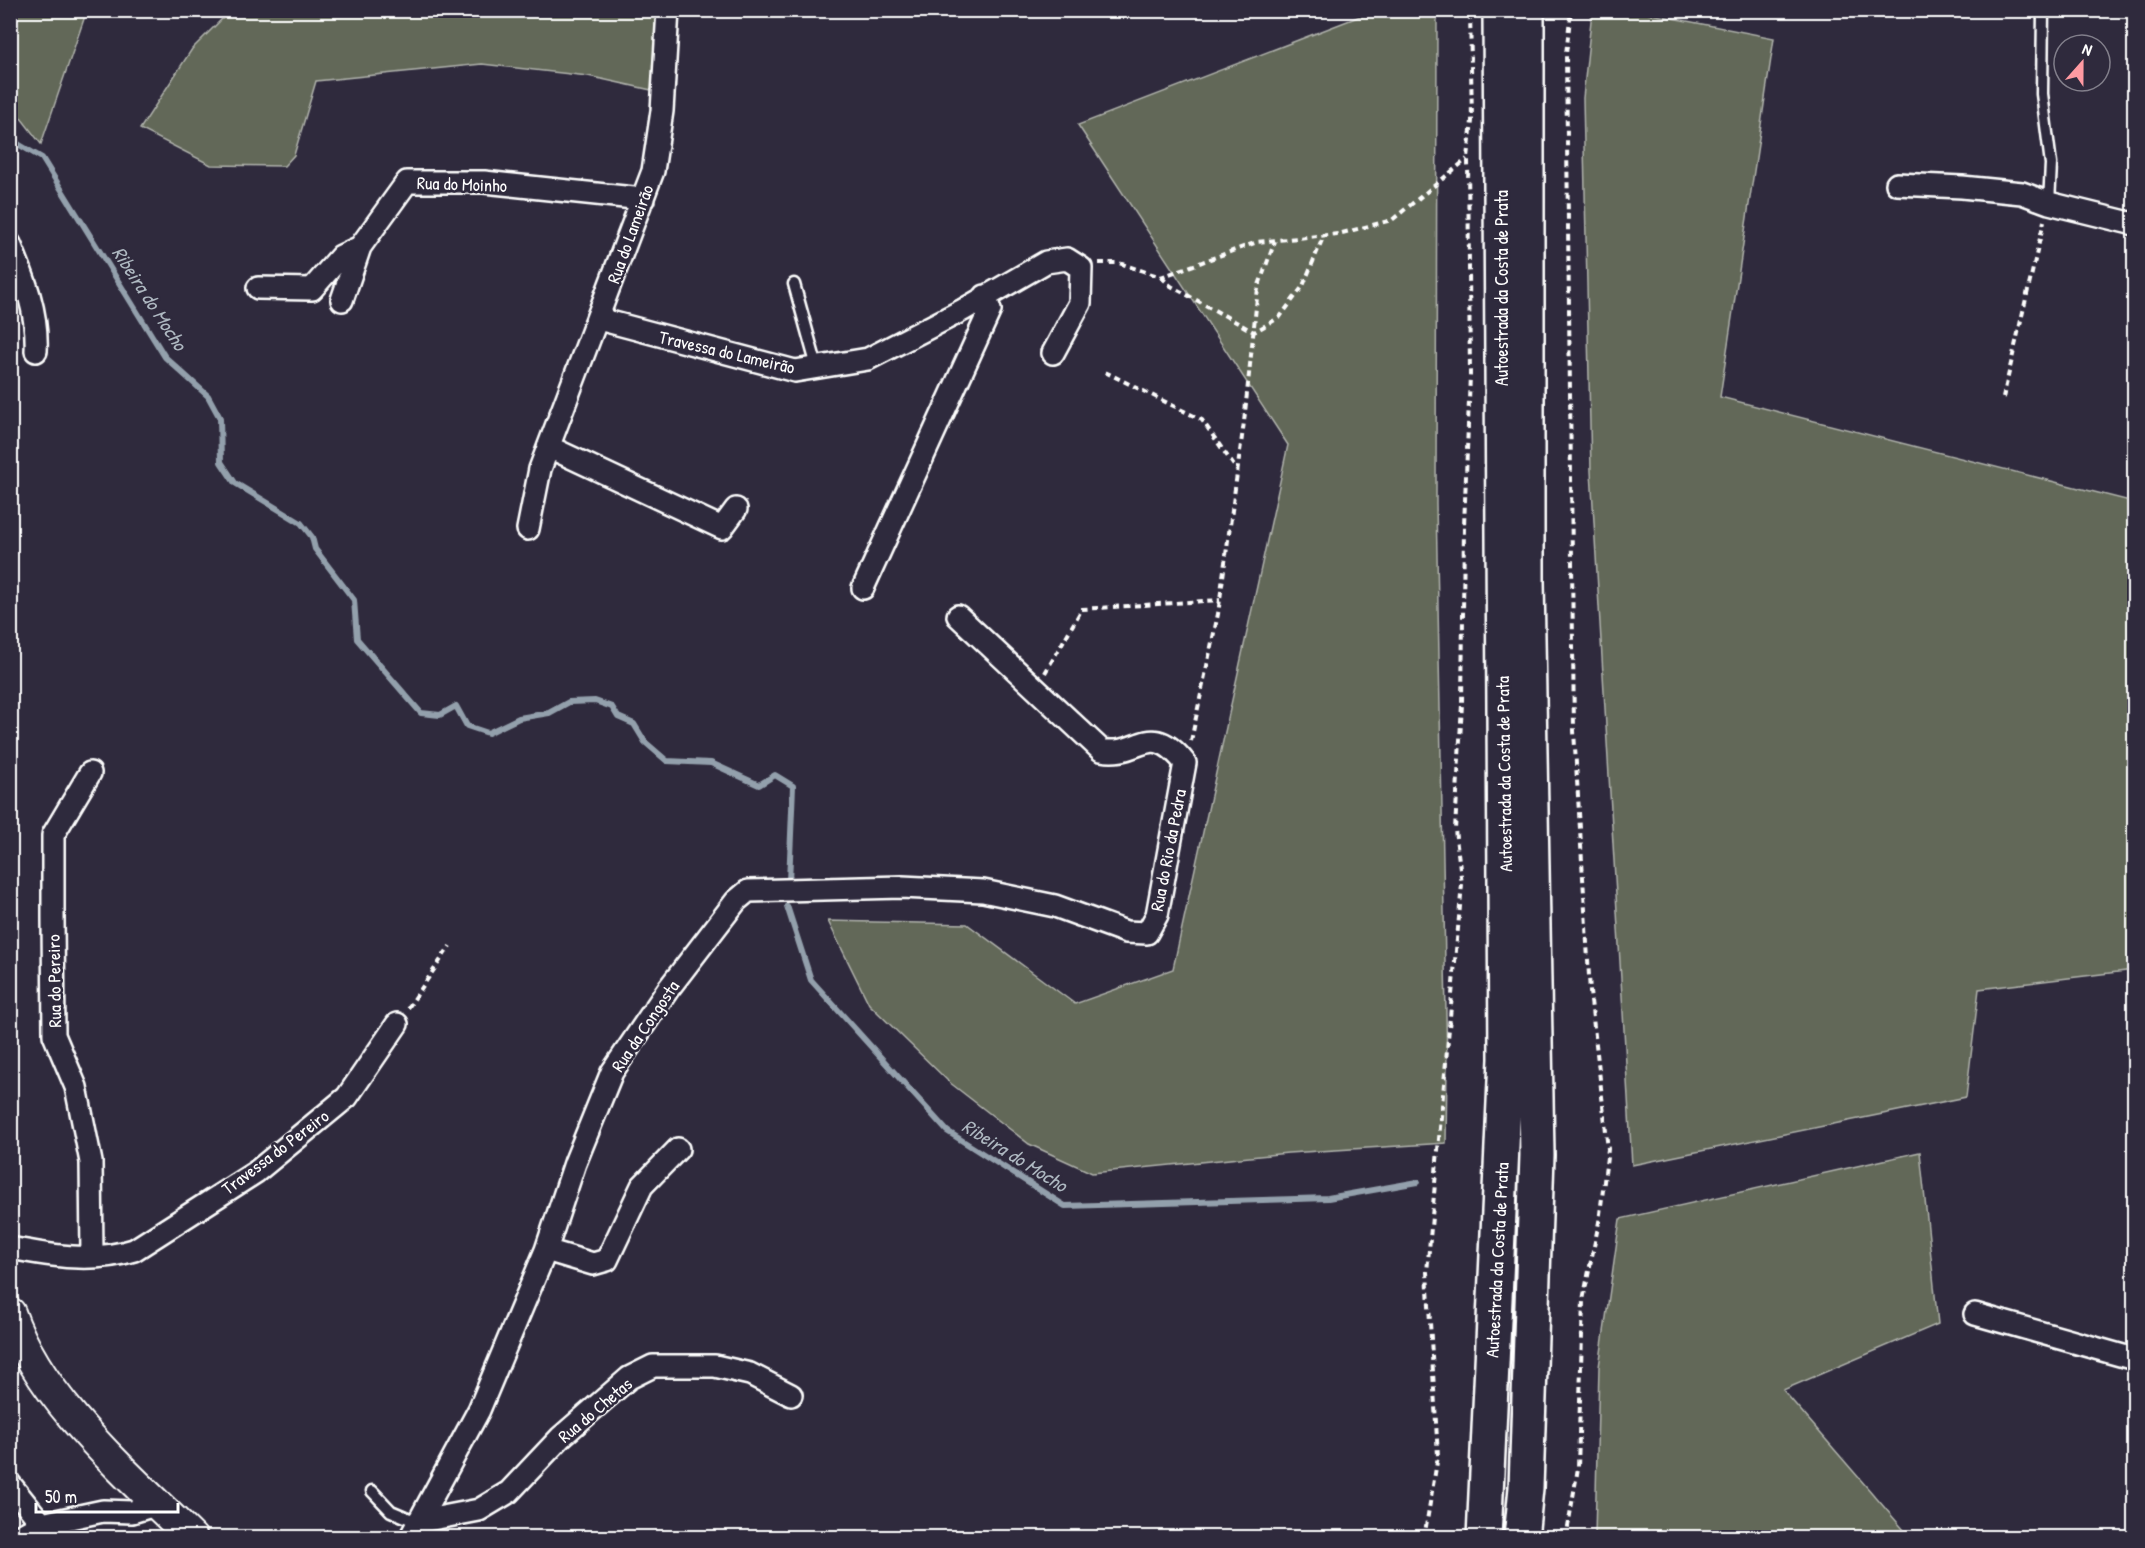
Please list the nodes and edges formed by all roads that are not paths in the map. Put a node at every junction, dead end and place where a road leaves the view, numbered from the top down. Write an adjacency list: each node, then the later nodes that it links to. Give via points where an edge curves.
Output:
1 (668, 10): 6 (street, Rua do Lameirão, via 662,111 653,171)
2 (1500, 10): 40 (highway, Autoestrada da Costa de Prata, via 1506,1059)
3 (1527, 10): 43 (highway, Autoestrada da Costa de Prata, via 1527,581 1537,1155)
4 (2043, 10): 7 (lane, via 2042,94 2051,165)
5 (1897, 184): 7 (street, via 2022,194)
6 (643, 199): 10 (street, Rua do Moinho, via 484,183 407,182); 15 (street, Rua do Lameirão)
7 (2049, 203): 8 (street)
8 (2134, 224)
9 (10, 244): 16 (street, via 30,292 37,326)
10 (360, 247): 12 (street, Rua do Moinho, via 341,256 312,289); 14 (street)
11 (794, 285): 18 (lane)
12 (258, 288)
13 (985, 296): 17 (street, Travessa do Lameirão, via 1046,262 1067,259 1082,268 1080,303); 18 (street, Travessa do Lameirão, via 868,359); 22 (street, via 990,310)
14 (342, 300)
15 (599, 319): 18 (street, Travessa do Lameirão, via 795,370); 19 (street, Rua do Lameirão)
16 (36, 351)
17 (1053, 353)
18 (817, 367)
19 (549, 447): 20 (street, via 722,528); 21 (street, Rua do Lameirão, via 540,469)
20 (736, 509)
21 (528, 529)
22 (863, 588)
23 (958, 616): 25 (street, Rua do Rio da Pedra, via 1101,750 1114,752 1155,741 1171,746 1185,763 1157,915 1147,933 1126,932 1055,906 983,891 902,887)
24 (90, 773): 30 (street, Rua do Pereiro, via 54,834 52,918 54,1035 76,1087 91,1162)
25 (788, 890): 29 (street, Rua da Congosta, via 748,891 736,901 669,988 612,1072 575,1163)
26 (398, 1024): 30 (street, Travessa do Pereiro, via 347,1097 256,1172 134,1250 111,1257)
27 (678, 1149): 29 (street, via 642,1186 607,1260 593,1264)
28 (10, 1248): 30 (street, via 64,1258)
29 (546, 1250): 39 (street, Rua da Congosta, via 479,1410)
30 (92, 1255)
31 (10, 1313): 37 (street, via 17,1333 60,1403)
32 (1975, 1314): 33 (street)
33 (2134, 1359)
34 (791, 1395): 39 (street, Rua do Chetas, via 750,1374 715,1366 653,1366 629,1378 570,1429 509,1492 479,1510)
35 (10, 1484): 38 (street)
36 (372, 1491): 39 (lane)
37 (158, 1504): 38 (street, via 132,1512 103,1511); 42 (street)
38 (42, 1524): 41 (street)
39 (414, 1530)
40 (1484, 1536)
41 (16, 1538)
42 (192, 1538)
43 (1521, 1538)

